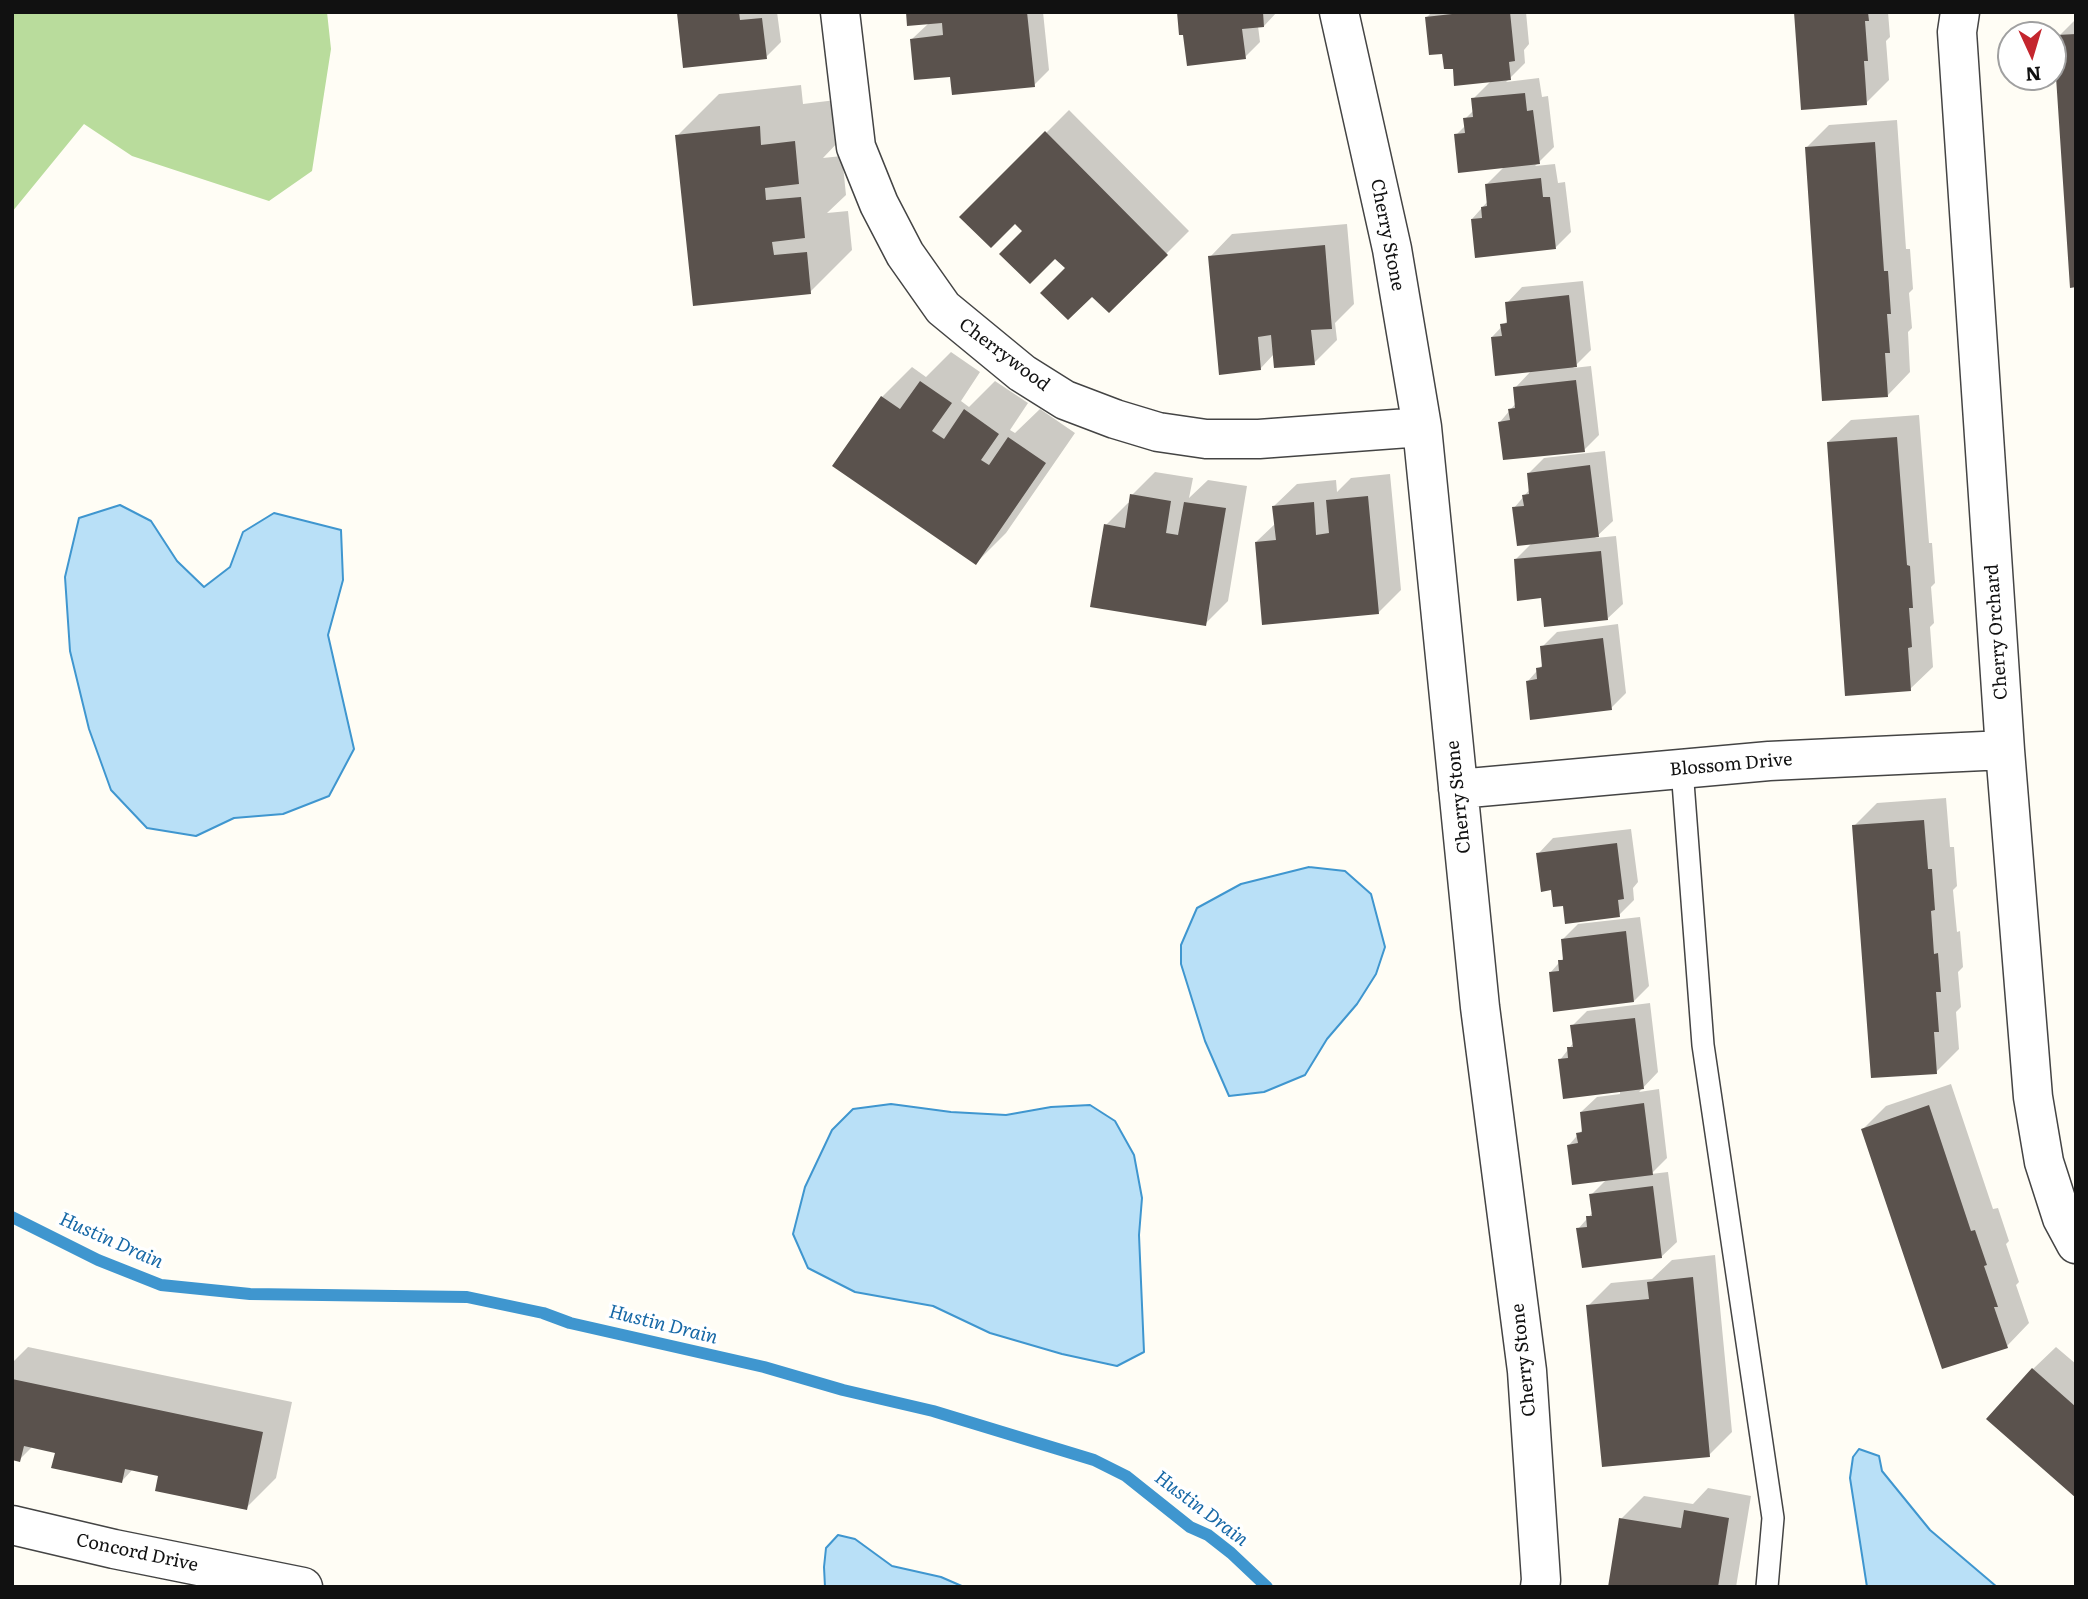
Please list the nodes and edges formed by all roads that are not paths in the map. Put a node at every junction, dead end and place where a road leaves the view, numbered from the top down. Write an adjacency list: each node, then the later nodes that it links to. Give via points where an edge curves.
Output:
1 (840, 12): 4 (street, Cherrywood, via 856,147 879,204 905,254 943,308 1022,373 1065,400 1115,419 1206,439)
2 (1339, 12): 4 (street, Cherry Stone, via 1392,249)
3 (1960, 12): 5 (street, Cherry Orchard, via 1957,32)
4 (1422, 427): 7 (street, Cherry Stone)
5 (2005, 750): 6 (street, Blossom Drive); 8 (street, Cherry Orchard, via 2033,1097 2044,1162 2062,1218)
6 (1682, 769): 7 (street, Blossom Drive); 12 (lane, via 1703,1045 1773,1518)
7 (1458, 789): 11 (street, Cherry Stone, via 1480,1007 1527,1371)
8 (2076, 1244)
9 (12, 1525): 10 (street, Concord Drive)
10 (303, 1587)
11 (1539, 1587)
12 (1768, 1587)

